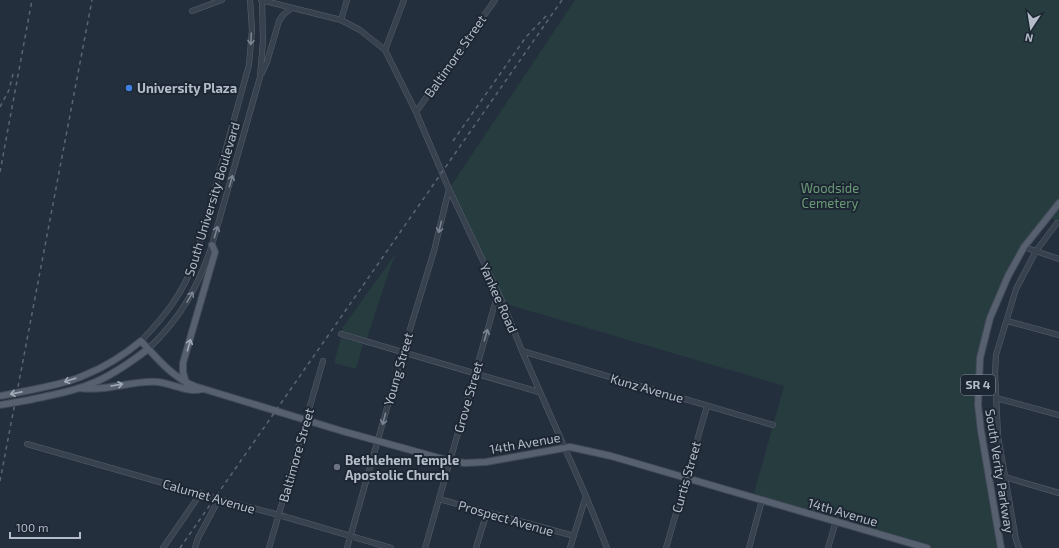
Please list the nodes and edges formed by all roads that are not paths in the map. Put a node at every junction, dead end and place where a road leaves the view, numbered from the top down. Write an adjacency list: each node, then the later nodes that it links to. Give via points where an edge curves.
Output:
1 (222, 0): 8 (street)
2 (250, 0): 24 (street, South University Boulevard, one-way to 24, via 252,30 249,65 196,257 188,278 174,302)
3 (262, 0): 7 (street); 11 (street, South University Boulevard, via 263,41)
4 (347, 0): 9 (street)
5 (404, 0): 10 (street)
6 (495, 0): 12 (street, Baltimore Street)
7 (292, 8): 9 (street); 11 (street, via 279,21)
8 (192, 11)
9 (341, 20): 10 (street, via 360,30)
10 (386, 50): 12 (street, Yankee Road)
11 (260, 77): 16 (street, South University Boulevard, one-way to 11)
12 (416, 112): 13 (street, Yankee Road)
13 (449, 189): 20 (street, Yankee Road); 27 (street, Young Street, one-way to 27, via 434,251)
14 (1059, 203): 17 (main road, South Verity Parkway / SR 4)
15 (1057, 223): 18 (street)
16 (212, 245): 25 (street, South University Boulevard, one-way to 16, via 169,328 185,306 204,270); 30 (main road, one-way to 16, via 183,363 215,252)
17 (1024, 247): 18 (street); 71 (main road, South Verity Parkway / SR 4, via 990,318 980,358 978,382 981,431)
18 (1036, 251): 19 (street); 21 (street, via 1016,289)
19 (1059, 259)
20 (498, 293): 26 (street, Yankee Road); 29 (street, Grove Street, one-way to 20)
21 (1007, 321): 23 (street); 35 (street, via 996,355)
22 (342, 334): 27 (street)
23 (1059, 335)
24 (141, 341): 25 (main road, 14th Avenue); 34 (main road, South University Boulevard, one-way to 34, bridge, via 85,375 58,384)
25 (148, 349): 30 (main road, 14th Avenue); 31 (main road, South University Boulevard, via 118,371)
26 (522, 351): 33 (street, Yankee Road); 37 (street, Kunz Avenue)
27 (403, 352): 29 (street); 41 (street, Young Street, one-way to 41)
28 (323, 361): 39 (street, Baltimore Street)
29 (475, 372): 33 (street); 44 (street, Grove Street)
30 (186, 382): 32 (main road, 14th Avenue)
31 (79, 388): 32 (main road, one-way to 32, via 90,390 148,382 196,391); 36 (main road, South University Boulevard, bridge)
32 (204, 389): 39 (main road, 14th Avenue)
33 (539, 392): 43 (street, Yankee Road)
34 (0, 396)
35 (996, 398): 38 (street); 45 (street, via 998,436)
36 (0, 405)
37 (707, 406): 40 (street, Kunz Avenue); 46 (street, Curtis Street)
38 (1059, 415)
39 (306, 420): 41 (main road, 14th Avenue); 54 (street, Baltimore Street)
40 (773, 425)
41 (378, 442): 44 (main road, 14th Avenue); 56 (street, Young Street)
42 (27, 444): 47 (street, Calumet Avenue)
43 (564, 447): 44 (main road, 14th Avenue, via 491,461); 46 (main road, 14th Avenue, via 576,447); 49 (street, Yankee Road)
44 (450, 461): 51 (street, Grove Street)
45 (1005, 477): 48 (street); 72 (street)
46 (686, 478): 52 (main road, 14th Avenue); 67 (street, Curtis Street)
47 (201, 493): 50 (street, Calumet Avenue); 58 (street)
48 (1059, 493)
49 (586, 496): 57 (street); 66 (street, Yankee Road)
50 (219, 499): 54 (street, Calumet Avenue); 59 (street)
51 (439, 499): 53 (street, Prospect Avenue); 63 (street, Grove Street)
52 (762, 500): 55 (main road, 14th Avenue); 68 (street)
53 (487, 512): 57 (street, Prospect Avenue); 64 (street)
54 (279, 515): 56 (street, Calumet Avenue); 60 (street, Baltimore Street)
55 (836, 521): 69 (street); 70 (main road, 14th Avenue)
56 (350, 536): 61 (street, Young Street); 62 (street, Calumet Avenue)
57 (574, 536): 65 (street)
58 (163, 548)
59 (195, 548)
60 (268, 548)
61 (347, 548)
62 (391, 548)
63 (425, 548)
64 (476, 548)
65 (570, 548)
66 (607, 548)
67 (666, 548)
68 (749, 548)
69 (828, 548)
70 (928, 548)
71 (1001, 548)
72 (1019, 548)

